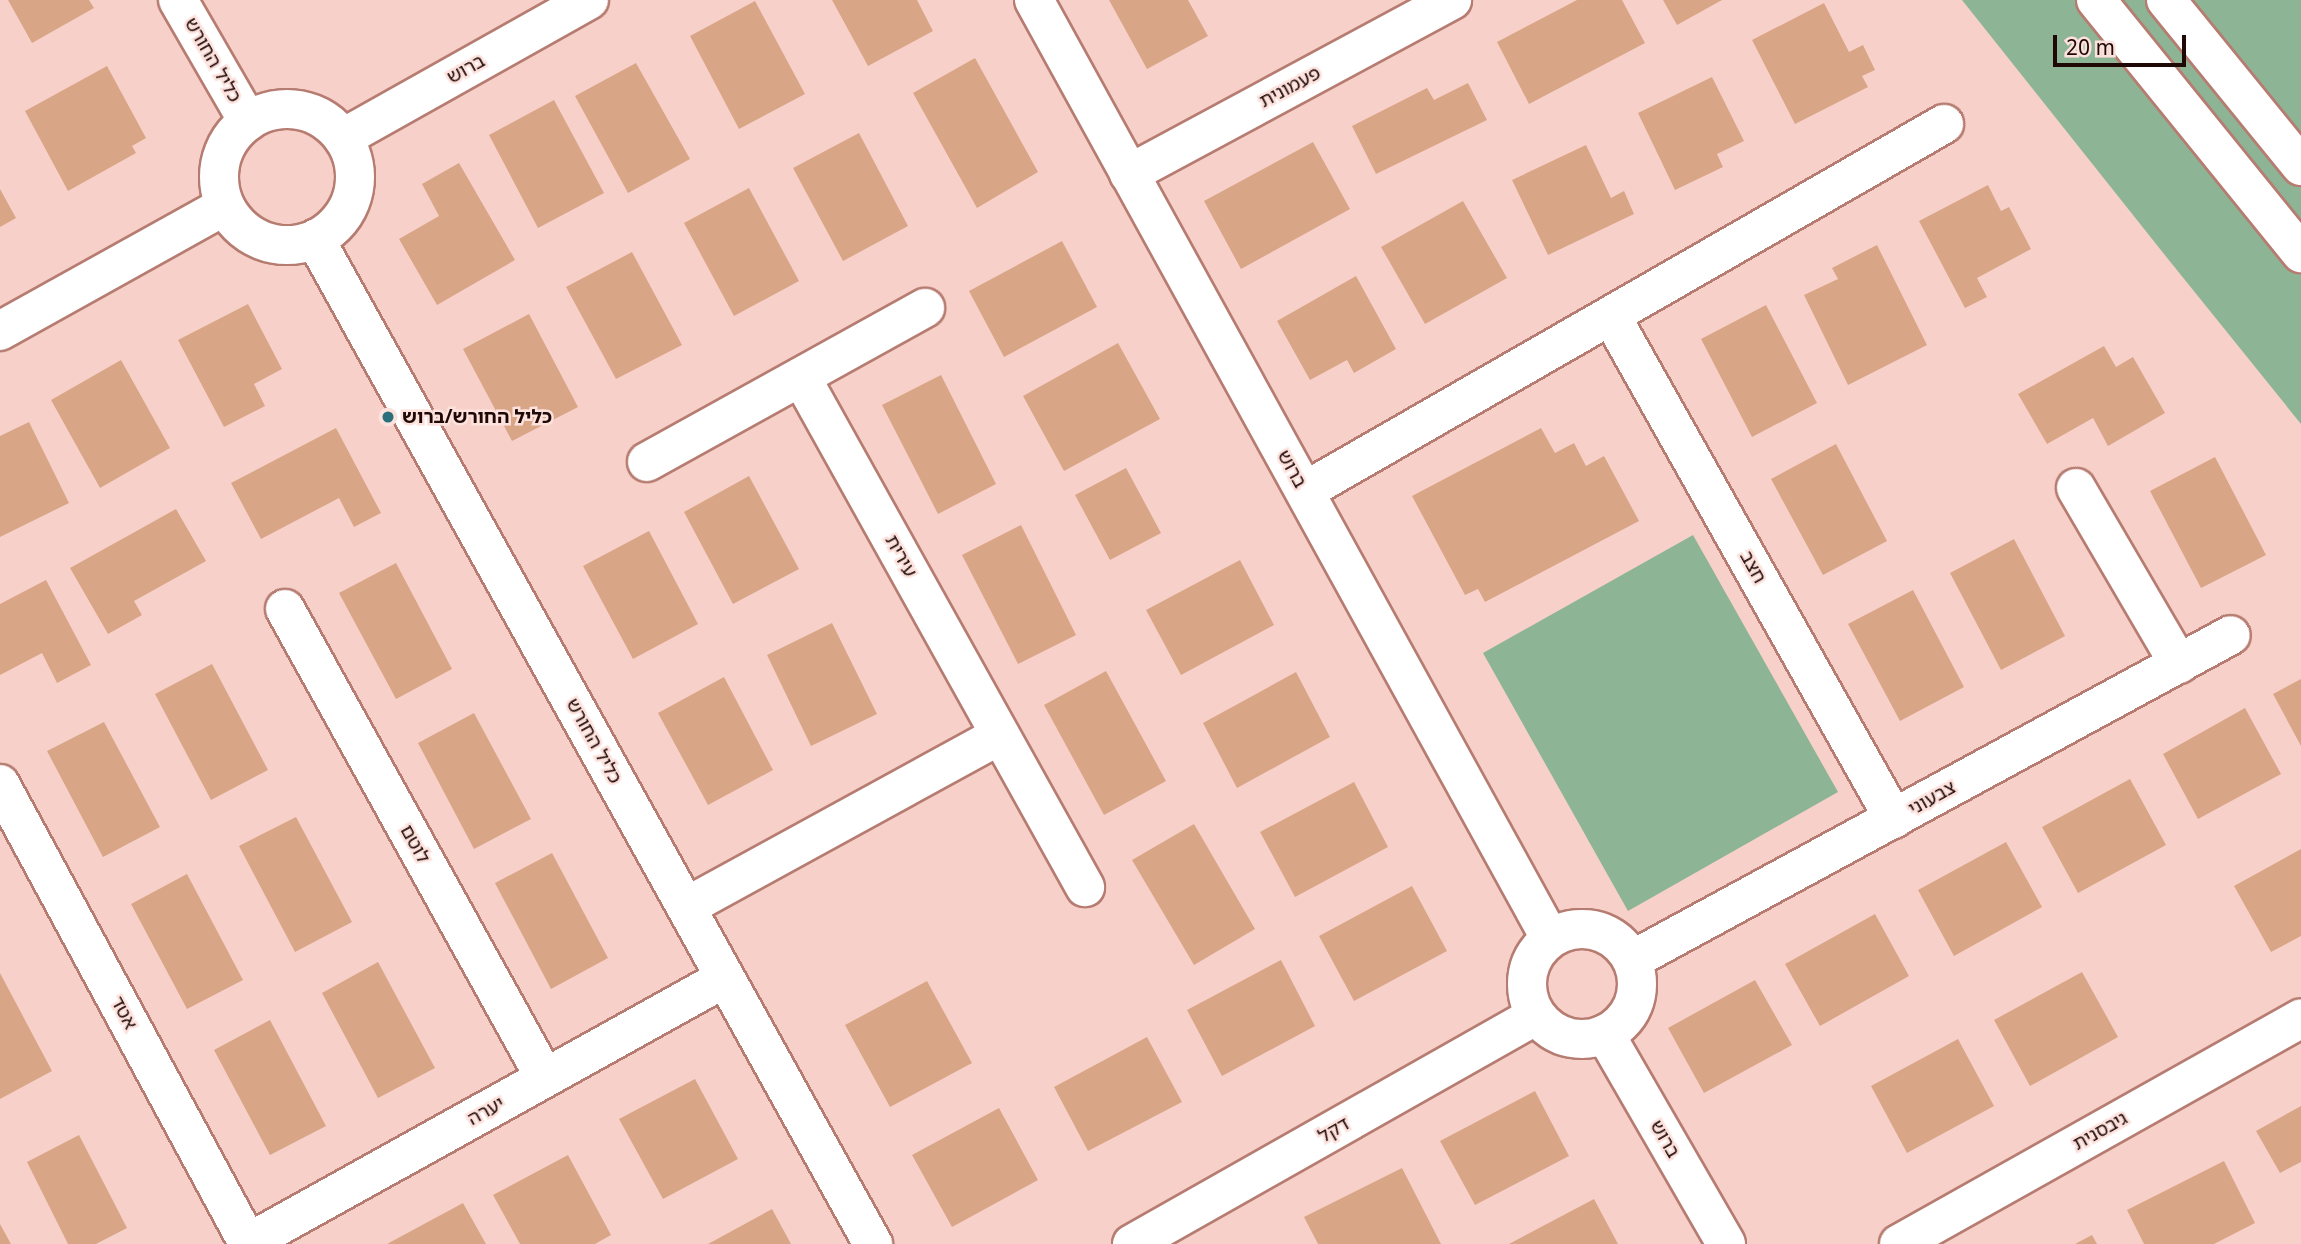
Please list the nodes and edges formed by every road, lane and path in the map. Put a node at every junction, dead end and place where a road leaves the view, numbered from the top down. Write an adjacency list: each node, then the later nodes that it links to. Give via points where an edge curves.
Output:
1 (178, 0): 7 (street, כליל החורש)
2 (589, 0): 9 (street, ברוש)
3 (1034, 0): 11 (street, ברוש)
4 (1452, 0): 11 (street, פעמונית)
5 (2096, 0): 14 (street)
6 (2166, 0): 10 (street)
7 (248, 121): 9 (street, via 268,111 300,110 320,117); 12 (street, via 223,154 218,175)
8 (1944, 124): 16 (street)
9 (343, 138): 13 (street, via 352,159 354,190 341,219)
10 (2301, 166)
11 (1129, 174): 21 (street, ברוש)
12 (225, 206): 13 (street, via 245,231 263,241 284,245); 17 (street)
13 (316, 239): 29 (street, כליל החורש)
14 (2301, 253)
15 (925, 308): 18 (street)
16 (1611, 316): 21 (street); 27 (street, חצב)
17 (0, 331)
18 (801, 377): 19 (street); 25 (street, עירית)
19 (647, 462)
20 (2076, 488): 24 (street)
21 (1305, 491): 30 (street, ברוש)
22 (285, 609): 36 (street, לוטם)
23 (2231, 635): 24 (street, צבעוני)
24 (2179, 664): 27 (street, צבעוני)
25 (1000, 735): 28 (street, עירית); 29 (street)
26 (0, 784): 37 (street, אטד)
27 (1894, 819): 31 (street, צבעוני)
28 (1085, 887)
29 (686, 907): 32 (street, כליל החורש)
30 (1550, 938): 31 (street, via 1592,929 1616,940); 33 (street, via 1533,957 1527,974 1526,990)
31 (1632, 960): 35 (street, via 1637,986 1634,1003 1626,1018)
32 (725, 978): 36 (street, יערה); 38 (street, כליל החורש)
33 (1536, 1015): 35 (street, via 1562,1036 1580,1040); 39 (street, דקל)
34 (2301, 1018): 41 (street, גיבסנית)
35 (1605, 1034): 40 (street, ברוש)
36 (545, 1078): 37 (street, יערה)
37 (247, 1243)
38 (873, 1244)
39 (1132, 1244)
40 (1726, 1244)
41 (1899, 1244)

